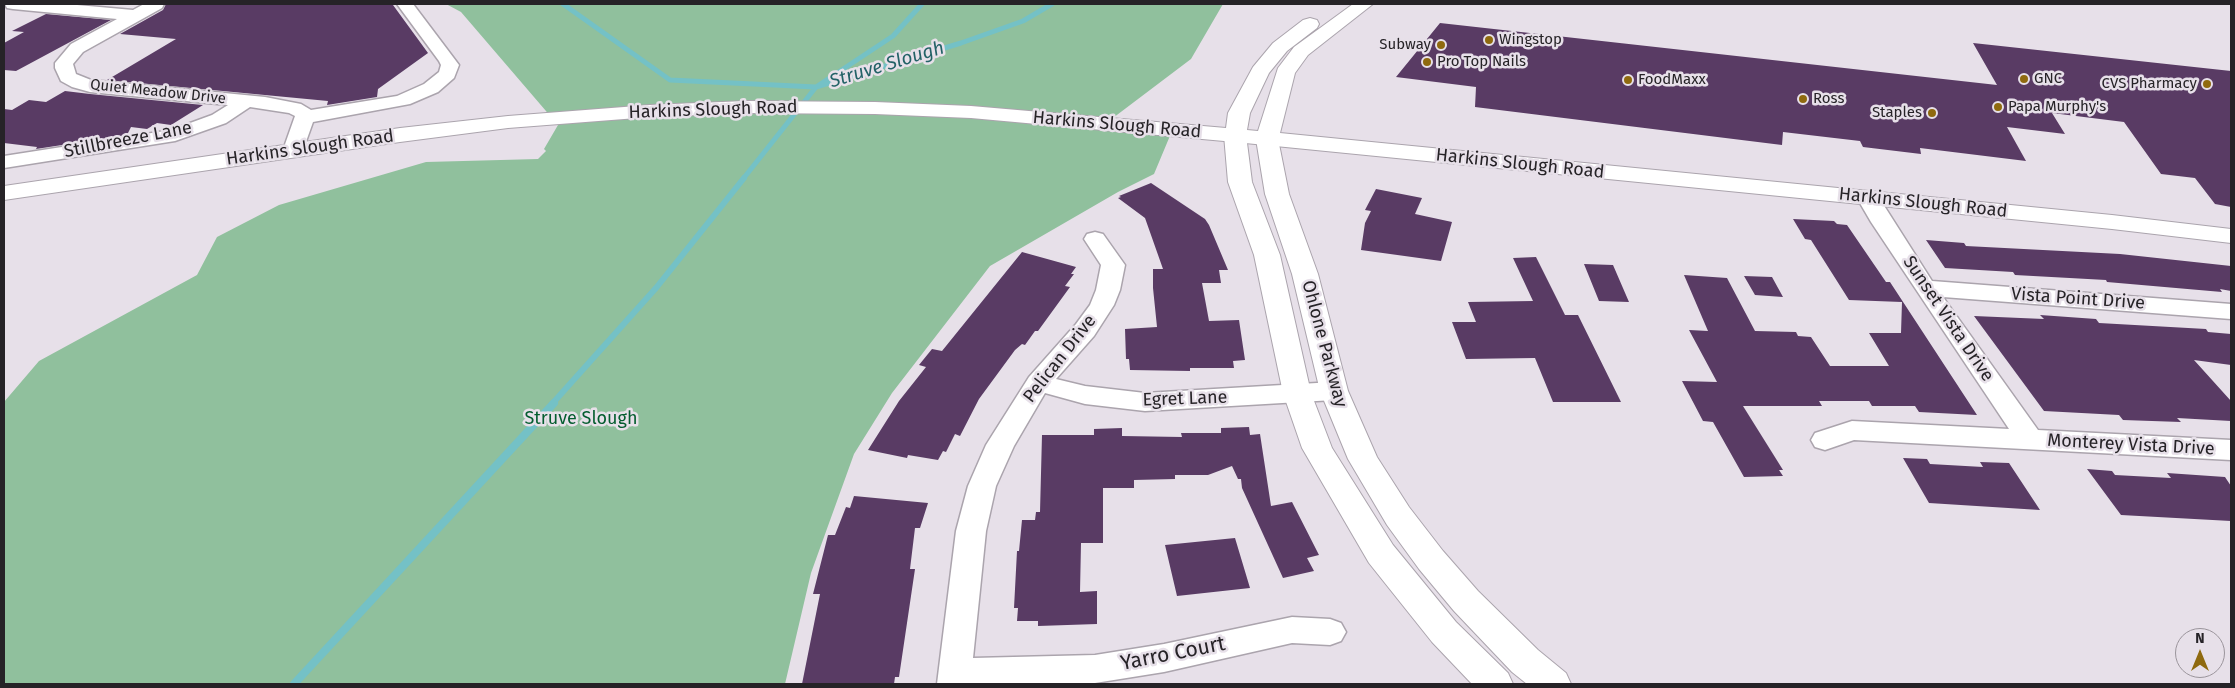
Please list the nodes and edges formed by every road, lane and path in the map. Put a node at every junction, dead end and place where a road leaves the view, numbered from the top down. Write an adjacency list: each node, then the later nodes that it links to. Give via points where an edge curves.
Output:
1 (13, 4): 6 (street)
2 (156, 4): 6 (street, Quiet Meadow Drive)
3 (405, 4): 8 (street, via 448,60 449,70 442,79 403,100)
4 (1337, 4): 9 (main road, Ohlone Parkway, via 1280,47 1260,71 1239,113)
5 (1364, 4): 10 (main road, Ohlone Parkway, via 1301,51 1284,72)
6 (134, 16): 7 (street, Quiet Meadow Drive, via 71,53 64,63 68,77 90,86)
7 (247, 101): 8 (street, Quiet Meadow Drive, via 288,106 299,110); 12 (street, Stillbreeze Lane, via 219,119 175,135)
8 (305, 117): 11 (street)
9 (1235, 135): 10 (main road, Harkins Slough Road); 11 (main road, Harkins Slough Road, via 971,112 747,107 508,122); 21 (main road, Ohlone Parkway, via 1240,182 1267,255)
10 (1267, 139): 14 (main road, Harkins Slough Road); 20 (main road, Ohlone Parkway, via 1277,194 1305,274)
11 (293, 150): 13 (main road, Harkins Slough Road)
12 (4, 162)
13 (4, 193)
14 (1868, 198): 15 (main road, Harkins Slough Road); 17 (street, Sunset Vista Drive)
15 (2231, 236)
16 (1095, 239): 19 (street, Pelican Drive, via 1113,264 1108,290 1094,318)
17 (1926, 288): 18 (street, Vista Point Drive); 22 (street, Sunset Vista Drive)
18 (2231, 311)
19 (1038, 383): 21 (street, Egret Lane, via 1085,395 1145,402); 26 (street, Pelican Drive, via 1000,444 980,493 965,571)
20 (1334, 391): 21 (street, Egret Lane); 28 (main road, Ohlone Parkway, via 1349,429 1377,483 1431,560 1525,661)
21 (1297, 393): 27 (main road, Ohlone Parkway, via 1328,470 1381,554 1444,632)
22 (2030, 439): 23 (street, Monterey Vista Drive, via 1852,430); 24 (street, Monterey Vista Drive)
23 (1825, 440)
24 (2231, 450)
25 (1330, 632): 26 (street, Yarro Court, via 1292,630 1164,658 1095,669)
26 (954, 678)
27 (1495, 684)
28 (1553, 684)

